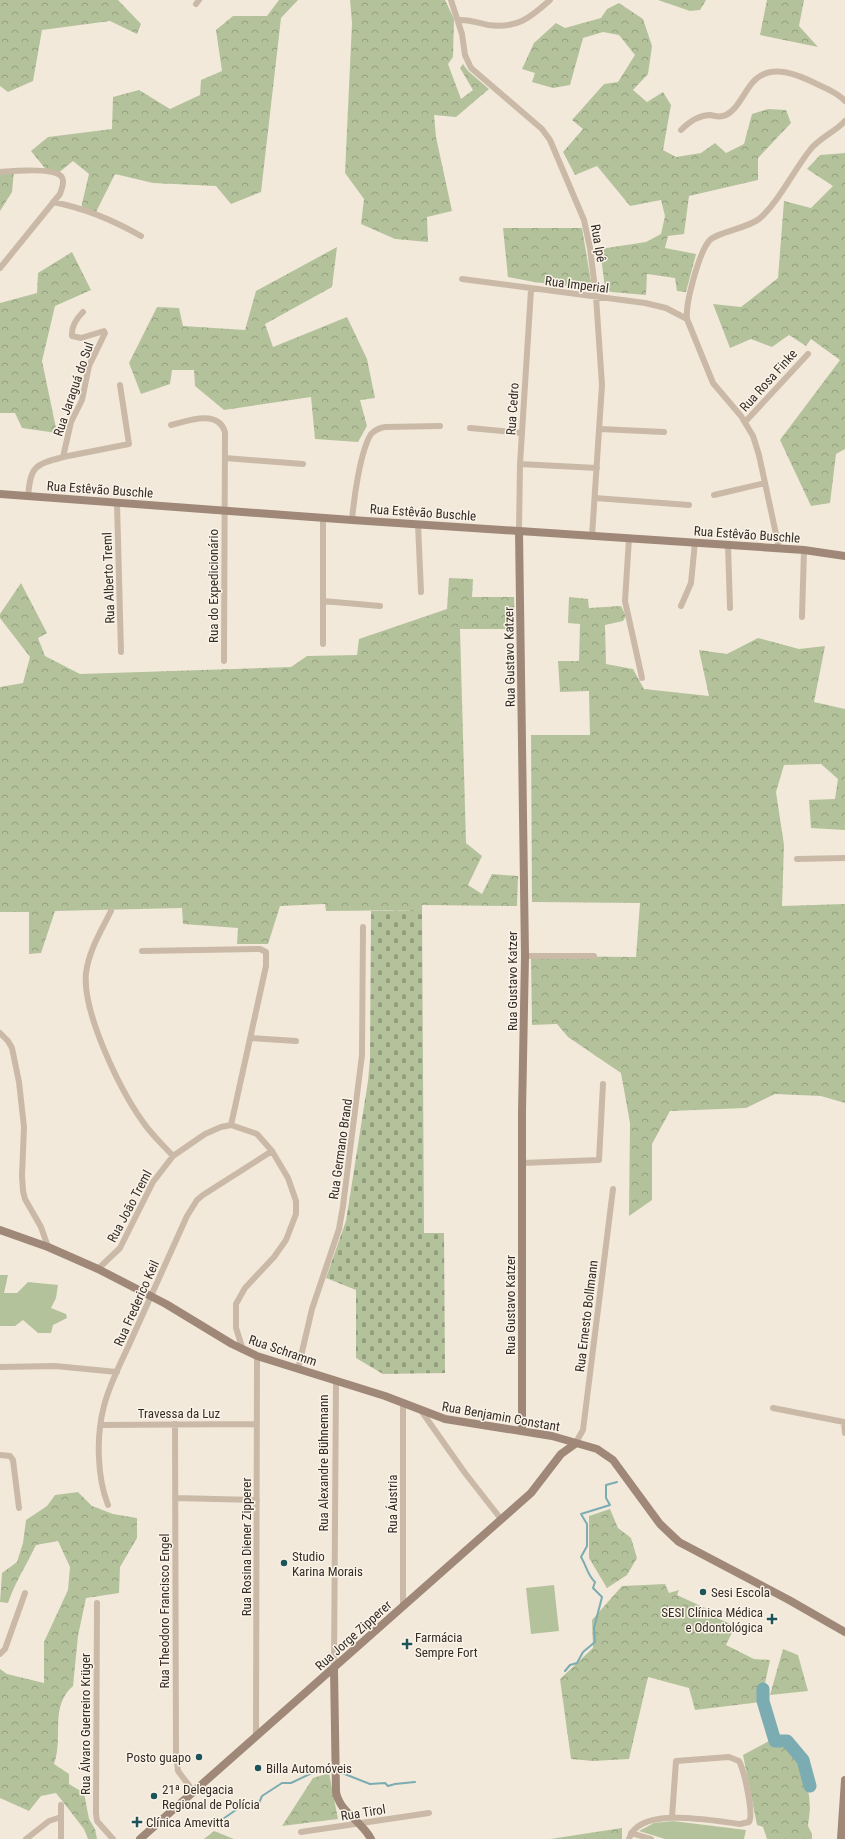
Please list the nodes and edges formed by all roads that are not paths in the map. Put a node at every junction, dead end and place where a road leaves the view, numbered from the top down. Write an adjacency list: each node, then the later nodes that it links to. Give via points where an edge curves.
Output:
1 (450, 0): 3 (street, Rua Ipê)
2 (550, 0): 3 (street, via 520,23 491,25)
3 (458, 20): 13 (street, Rua Ipê, via 465,55 471,68 537,123 550,140 587,228)
4 (845, 101): 6 (street, via 834,92 800,76 771,72 753,82 727,114 720,117 701,117 691,121)
5 (845, 121): 15 (street, via 811,149 758,219 709,241 689,295)
6 (681, 130)
7 (0, 172): 8 (street, via 41,171 61,176 62,189)
8 (53, 202): 9 (street, via 95,214); 10 (street)
9 (141, 236)
10 (0, 268)
11 (462, 280): 12 (street, Rua Imperial, via 491,282)
12 (531, 290): 13 (street, Rua Imperial); 24 (street, Rua Cedro)
13 (596, 297): 15 (street, Rua Imperial, via 666,308); 22 (street, Rua Ipê, via 602,384)
14 (83, 312): 25 (street, Rua Jaraguá do Sul, via 71,331 72,336 81,338 105,332 89,366 82,400 71,422)
15 (687, 319): 18 (street, via 699,353 716,388)
16 (808, 354): 18 (street, Rua Rosa Finke)
17 (120, 385): 25 (street, via 129,444)
18 (745, 422): 30 (street, via 757,448)
19 (171, 424): 26 (street, Rua do Expedicionário, via 204,418 220,424 225,432)
20 (440, 426): 39 (street, via 385,427 372,434 358,478)
21 (470, 428): 24 (street)
22 (600, 429): 23 (street); 29 (street, Rua Ipê)
23 (664, 432)
24 (522, 433): 28 (street, Rua Cedro)
25 (63, 457): 33 (street, Rua Jaraguá do Sul, via 34,469 29,480)
26 (225, 458): 27 (street); 37 (street, Rua do Expedicionário)
27 (303, 464)
28 (520, 464): 29 (street); 41 (street, Rua Cedro)
29 (597, 468): 34 (street, Rua Ipê)
30 (765, 483): 32 (street); 46 (street)
31 (0, 494): 33 (street, Rua Estêvão Buschle)
32 (714, 495)
33 (28, 496): 35 (street, Rua Estêvão Buschle)
34 (595, 498): 36 (street); 42 (street, Rua Ipê)
35 (117, 503): 37 (street, Rua Estêvão Buschle); 58 (street, Rua Alberto Treml)
36 (689, 505)
37 (223, 510): 38 (street, Rua Estêvão Buschle); 59 (street, Rua do Expedicionário)
38 (323, 517): 39 (street, Rua Estêvão Buschle); 52 (street)
39 (352, 520): 40 (street, Rua Estêvão Buschle)
40 (418, 524): 41 (street, Rua Estêvão Buschle); 51 (street)
41 (519, 531): 42 (street, Rua Estêvão Buschle); 66 (street, Rua Gustavo Katzer)
42 (592, 536): 43 (street, Rua Estêvão Buschle)
43 (629, 538): 44 (street, Rua Estêvão Buschle); 60 (street, via 625,601)
44 (695, 542): 45 (street, Rua Estêvão Buschle); 54 (street, via 691,583)
45 (728, 545): 46 (street, Rua Estêvão Buschle); 55 (street)
46 (780, 548): 47 (street, Rua Estêvão Buschle)
47 (804, 550): 48 (street, Rua Estêvão Buschle); 56 (street)
48 (835, 553): 49 (street); 50 (street, Rua Estêvão Buschle)
49 (845, 553)
50 (845, 556)
51 (421, 592)
52 (323, 601): 53 (street); 57 (street)
53 (380, 606)
54 (681, 606)
55 (730, 608)
56 (802, 617)
57 (323, 644)
58 (121, 652)
59 (224, 661)
60 (642, 678)
61 (845, 858): 62 (street)
62 (797, 859)
63 (112, 912): 74 (street, via 97,938 88,963 86,984 90,1006 106,1053 130,1102 143,1123)
64 (363, 927): 84 (street, Rua Germano Brand, via 362,1055 344,1206 339,1229 312,1309)
65 (142, 951): 69 (street, via 266,952 267,960)
66 (525, 956): 67 (street); 75 (street, Rua Gustavo Katzer)
67 (594, 956)
68 (0, 1033): 78 (street, via 12,1048 19,1082 24,1134 24,1195 41,1227)
69 (251, 1038): 70 (street); 72 (street)
70 (296, 1041)
71 (603, 1084): 75 (street, via 599,1160)
72 (231, 1126): 73 (street, via 257,1134); 74 (street, Rua João Treml, via 205,1134)
73 (272, 1151): 80 (street, Rua Frederico Keil, via 197,1200 187,1216); 81 (street, via 292,1187 296,1214 286,1240 274,1257 244,1288 236,1304 236,1328)
74 (173, 1156): 79 (street, Rua João Treml, via 153,1182 124,1242)
75 (522, 1163): 93 (street, Rua Gustavo Katzer)
76 (613, 1188): 95 (street, Rua Ernesto Bollmann, via 584,1423 582,1435)
77 (0, 1230): 78 (street, Rua Schramm)
78 (48, 1247): 79 (street, Rua Schramm)
79 (98, 1269): 80 (street, Rua Schramm)
80 (151, 1296): 81 (street, Rua Schramm); 85 (street, Rua Frederico Keil)
81 (242, 1350): 82 (street, Rua Schramm)
82 (257, 1356): 84 (street, Rua Schramm); 92 (street, Rua Rosina Diener Zipperer)
83 (0, 1367): 85 (street, via 55,1366)
84 (298, 1369): 86 (street, Rua Schramm)
85 (117, 1372): 90 (street, Rua Frederico Keil, via 104,1405)
86 (336, 1381): 87 (street, Rua Schramm); 107 (street, Rua Alexandre Bühnemann)
87 (403, 1403): 89 (street, Rua Schramm); 104 (street, Rua Áustria)
88 (773, 1408): 94 (street, via 844,1422)
89 (422, 1412): 93 (street, Rua Benjamin Constant, via 458,1422); 101 (street, Rua Schramm)
90 (101, 1424): 91 (street, Travessa da Luz); 99 (street, Rua Frederico Keil, via 100,1478)
91 (175, 1424): 92 (street, Travessa da Luz); 97 (street, Rua Theodoro Francisco Engel)
92 (257, 1424): 98 (street, Rua Rosina Diener Zipperer)
93 (522, 1430): 95 (street, Rua Benjamin Constant, via 557,1437)
94 (845, 1433)
95 (575, 1444): 101 (street, Rua Jorge Zipperer, via 561,1454 531,1493); 105 (street, Rua Benjamin Constant, via 596,1449 613,1460 660,1524 679,1542)
96 (0, 1454): 100 (street, via 10,1456 14,1464)
97 (175, 1498): 98 (street); 110 (street, Rua Theodoro Francisco Engel, via 176,1753 178,1771)
98 (257, 1500): 108 (street, Rua Rosina Diener Zipperer)
99 (108, 1505)
100 (18, 1508)
101 (501, 1519): 104 (street, Rua Jorge Zipperer)
102 (25, 1593): 106 (street, via 5,1649)
103 (97, 1603): 121 (street, Rua Álvaro Guerreiro Krüger, via 96,1813 97,1821)
104 (404, 1606): 107 (street, Rua Jorge Zipperer)
105 (845, 1632)
106 (0, 1654)
107 (334, 1668): 108 (street, Rua Jorge Zipperer); 115 (street, Rua Alexandre Bühnemann, via 337,1798 344,1810)
108 (256, 1737): 110 (street, Rua Jorge Zipperer)
109 (845, 1780): 118 (street)
110 (194, 1792): 122 (street, Rua Jorge Zipperer)
111 (61, 1805): 113 (street)
112 (429, 1813): 115 (street, Rua Tirol)
113 (61, 1817): 119 (street, via 49,1821); 120 (street)
114 (672, 1817): 114 (street, via 676,1762 729,1757 741,1764 751,1812 749,1822 740,1824); 117 (street, via 637,1826)
115 (360, 1823): 116 (street, Rua Tirol); 123 (street, Rua Alexandre Bühnemann)
116 (301, 1832)
117 (630, 1836): 124 (street)
118 (843, 1836)
119 (26, 1839)
120 (61, 1839)
121 (112, 1839)
122 (140, 1839)
123 (371, 1839)
124 (651, 1839)

